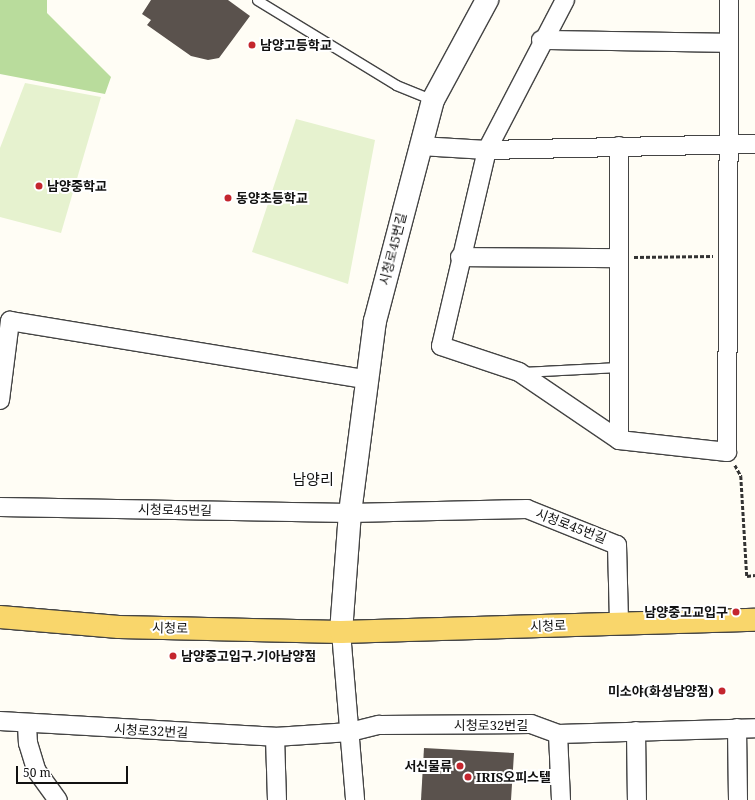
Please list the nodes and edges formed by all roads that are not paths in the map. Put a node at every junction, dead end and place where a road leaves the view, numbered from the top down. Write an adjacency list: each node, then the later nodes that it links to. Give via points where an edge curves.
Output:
1 (257, 0): 7 (lane, via 396,85)
2 (486, 0): 7 (street, 시청로45번길)
3 (565, 0): 5 (street)
4 (729, 0): 6 (street)
5 (541, 40): 6 (street); 12 (street)
6 (729, 43): 9 (street)
7 (433, 100): 10 (street, 시청로45번길)
8 (755, 144): 9 (street)
9 (730, 145): 11 (street); 19 (street, via 727,452)
10 (420, 146): 12 (street); 17 (street, 시청로45번길, via 375,321)
11 (619, 146): 12 (street); 14 (street)
12 (487, 150): 13 (street)
13 (460, 257): 14 (street); 16 (street, via 441,346)
14 (619, 258): 15 (street)
15 (619, 368): 16 (lane); 19 (street)
16 (519, 372): 19 (street)
17 (366, 379): 18 (street, via 10,321); 21 (street, 시청로45번길)
18 (0, 400)
19 (619, 440)
20 (0, 507): 21 (street, 시청로45번길)
21 (350, 513): 24 (street, 시청로45번길, via 527,509 606,539 617,545); 25 (street, 시청로45번길)
22 (0, 617): 25 (main road, 시청로, via 119,627)
23 (755, 620): 24 (main road, 시청로)
24 (619, 624): 25 (main road, 시청로)
25 (341, 632): 31 (street)
26 (0, 721): 27 (street, 시청로32번길)
27 (27, 725): 33 (street, 시청로32번길); 34 (street, via 28,744 36,770)
28 (736, 728): 29 (street, 시청로32번길); 30 (street, 시청로32번길); 39 (street)
29 (755, 728)
30 (636, 731): 32 (street, 시청로32번길); 38 (street)
31 (350, 732): 32 (street, 시청로32번길, via 379,725 531,724); 33 (street, 시청로32번길); 36 (street)
32 (558, 734): 37 (street)
33 (275, 737): 35 (street)
34 (58, 800)
35 (277, 800)
36 (355, 800)
37 (561, 800)
38 (637, 800)
39 (738, 800)

